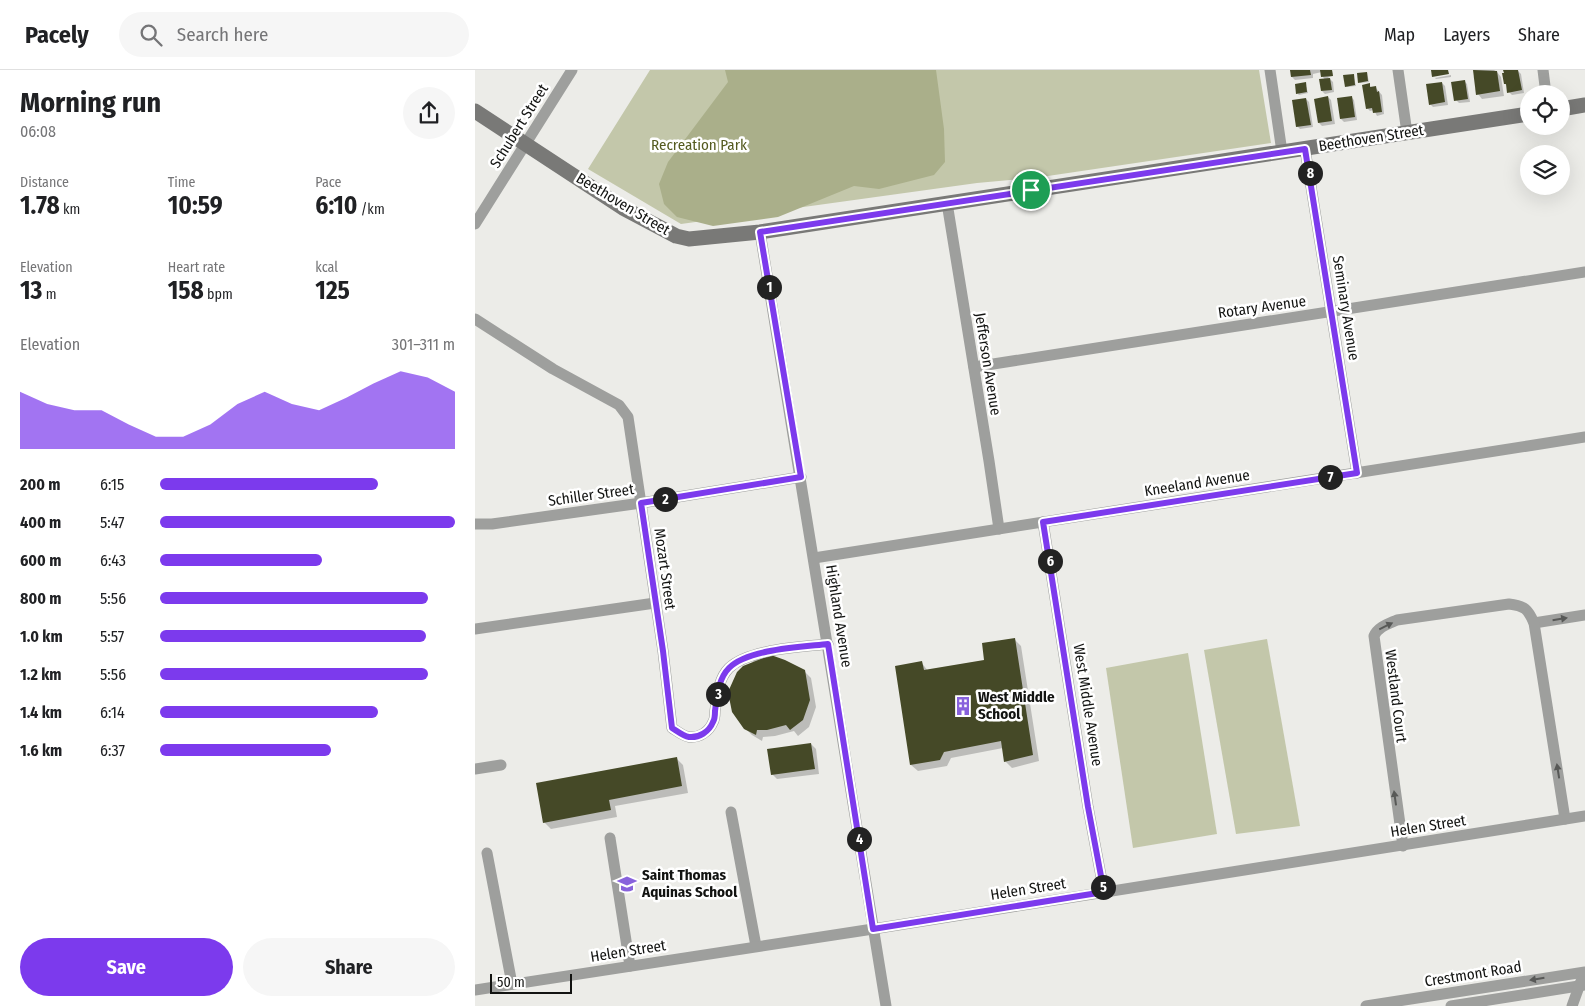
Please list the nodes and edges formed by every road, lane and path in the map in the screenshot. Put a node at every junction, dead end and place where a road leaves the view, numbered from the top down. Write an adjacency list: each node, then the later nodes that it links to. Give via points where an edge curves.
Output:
1 (572, 70): 11 (street, Schubert Street)
2 (1270, 70): 13 (street)
3 (1398, 70): 10 (street)
4 (1543, 70): 5 (street)
5 (1545, 85)
6 (1585, 105): 7 (street)
7 (1570, 108)
8 (475, 111): 11 (street, Beethoven Street)
9 (1520, 115): 10 (street, Beethoven Street)
10 (1407, 133): 12 (street, Beethoven Street)
11 (526, 144): 15 (street, Schubert Street); 16 (street, Beethoven Street, via 623,208 676,236 689,239)
12 (1305, 149): 13 (street, Beethoven Street); 18 (street, Seminary Avenue)
13 (1282, 152): 14 (street, Beethoven Street)
14 (947, 203): 16 (street, Beethoven Street); 20 (street, Jefferson Avenue)
15 (475, 224)
16 (760, 232): 23 (street, Highland Avenue)
17 (1585, 272): 18 (street, Rotary Avenue)
18 (1332, 312): 20 (street, Rotary Avenue); 22 (street, Seminary Avenue)
19 (475, 320): 24 (street, Mozart Street, via 553,369 619,405 628,417)
20 (974, 367): 27 (street, Jefferson Avenue)
21 (1585, 436): 22 (street, Kneeland Avenue)
22 (1357, 473): 25 (street, Kneeland Avenue)
23 (801, 477): 24 (street, Schiller Street); 28 (street, Highland Avenue)
24 (641, 503): 26 (street, Schiller Street); 29 (street, Mozart Street)
25 (1043, 522): 27 (street, Kneeland Avenue); 42 (street, West Middle Avenue)
26 (475, 524)
27 (999, 529): 28 (street, Kneeland Avenue)
28 (814, 558): 33 (street, Highland Avenue)
29 (655, 603): 32 (street); 33 (street, Mozart Street, via 672,728 688,737 700,736 713,722 722,677 729,667 757,653)
30 (1585, 615): 31 (street, one-way to 30)
31 (1534, 623): 38 (street, one-way to 31); 40 (street, Westland Court, one-way to 31, via 1373,636 1397,620 1509,604 1529,611)
32 (475, 629)
33 (828, 644): 43 (street, Highland Avenue)
34 (501, 765): 35 (street)
35 (475, 769)
36 (731, 812): 44 (street)
37 (1585, 816): 38 (street, Helen Street)
38 (1565, 819): 40 (street, Helen Street)
39 (610, 838): 45 (street)
40 (1403, 846): 42 (street, Helen Street)
41 (487, 852): 47 (street)
42 (1104, 892): 43 (street, Helen Street)
43 (873, 929): 44 (street, Helen Street); 50 (street, Highland Avenue)
44 (756, 946): 45 (street, Helen Street)
45 (630, 966): 47 (street, Helen Street)
46 (1585, 972): 48 (street); 51 (street, Crestmont Road, one-way to 51)
47 (512, 984): 49 (street, Helen Street)
48 (1582, 985): 52 (street, Crestmont Road); 53 (street)
49 (475, 990)
50 (886, 1006)
51 (1366, 1006)
52 (1451, 1006)
53 (1572, 1006)

